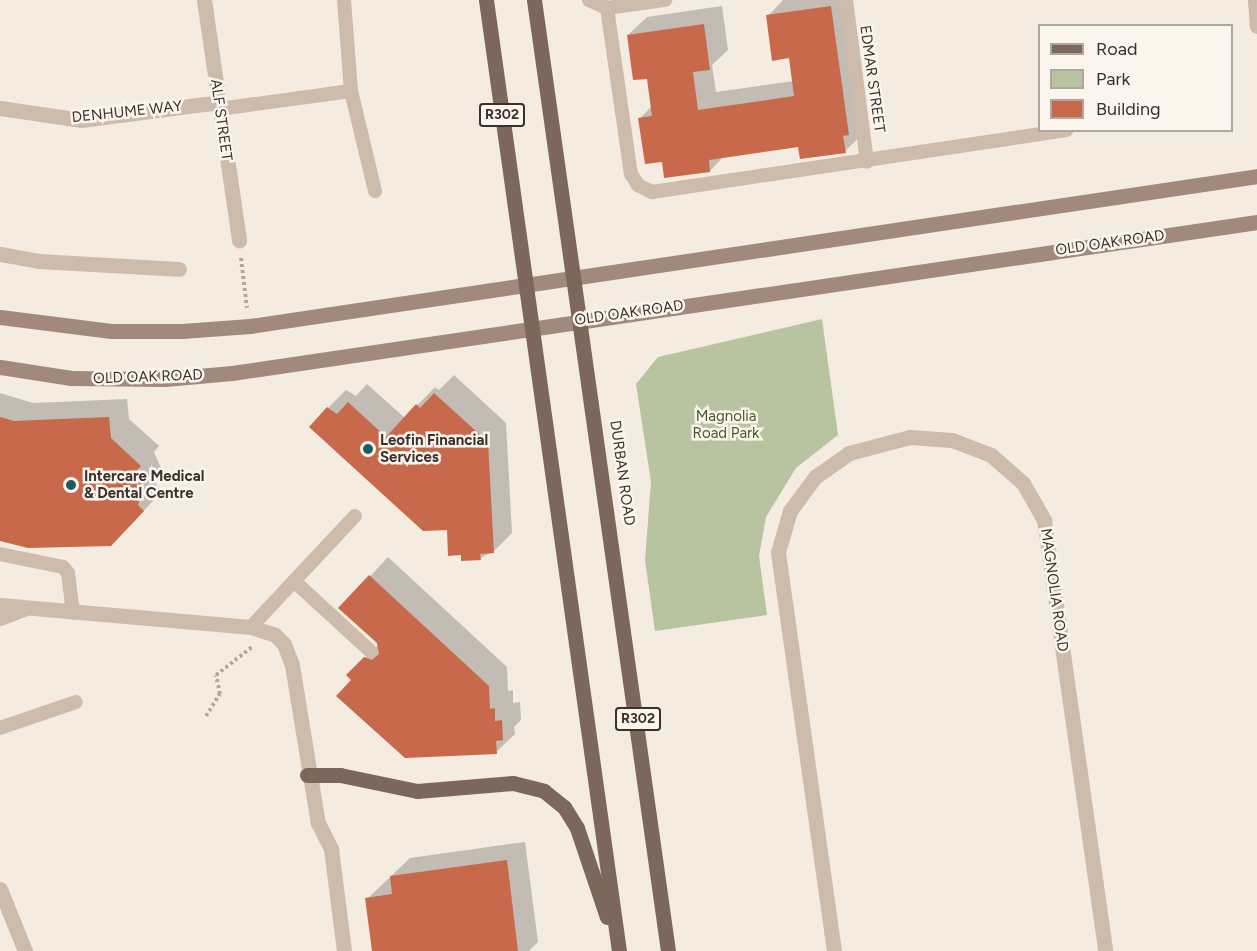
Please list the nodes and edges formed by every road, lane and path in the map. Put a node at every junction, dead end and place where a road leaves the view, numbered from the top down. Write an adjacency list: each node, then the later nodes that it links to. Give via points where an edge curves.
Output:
1 (204, 0): 12 (street, ALF STREET)
2 (344, 0): 11 (lane)
3 (486, 0): 23 (main road, R302)
4 (534, 0): 22 (main road, DURBAN ROAD / R302)
5 (589, 0): 9 (lane)
6 (665, 0): 9 (lane)
7 (846, 0): 15 (lane, EDMAR STREET)
8 (1255, 0): 10 (street)
9 (607, 8): 15 (lane, via 629,168 634,180 645,189 660,191)
10 (1257, 26)
11 (351, 91): 12 (lane); 17 (lane)
12 (219, 106): 13 (street, DENHUME WAY, via 81,120); 19 (street, ALF STREET)
13 (0, 108)
14 (1052, 132): 15 (lane, via 878,157)
15 (867, 162)
16 (1257, 176): 22 (main road)
17 (375, 191)
18 (1257, 222): 25 (main road, OLD OAK ROAD)
19 (239, 240): 26 (path)
20 (0, 254): 21 (street, via 38,261)
21 (179, 269)
22 (574, 276): 23 (main road); 25 (main road, DURBAN ROAD / R302)
23 (523, 284): 26 (main road); 27 (main road, R302)
24 (0, 317): 26 (main road, via 111,331)
25 (581, 321): 27 (main road, OLD OAK ROAD); 46 (main road, DURBAN ROAD / R302)
26 (250, 326)
27 (530, 328): 28 (main road, OLD OAK ROAD, via 232,373 165,379 71,378); 45 (main road, R302)
28 (4, 369)
29 (356, 516): 31 (lane)
30 (0, 554): 34 (lane, via 63,567 68,573)
31 (294, 581): 36 (lane); 37 (lane)
32 (0, 605): 33 (street)
33 (24, 609): 34 (street); 35 (street)
34 (73, 613): 36 (street)
35 (0, 618)
36 (251, 627): 39 (path, via 252,649 216,675 220,694); 41 (street, via 274,635 289,654)
37 (370, 651)
38 (76, 702): 40 (lane)
39 (206, 716)
40 (0, 728)
41 (307, 775): 44 (street, via 318,823 331,849); 45 (main road, via 340,776 417,791 513,783 544,791 564,807 577,828)
42 (0, 889): 43 (street)
43 (25, 951)
44 (344, 951)
45 (618, 951)
46 (668, 951)
47 (834, 951): 48 (street, MAGNOLIA ROAD, via 778,552 790,511 815,477 831,463 859,449 910,437 952,440 991,455 1023,483 1044,520)
48 (1105, 951)

